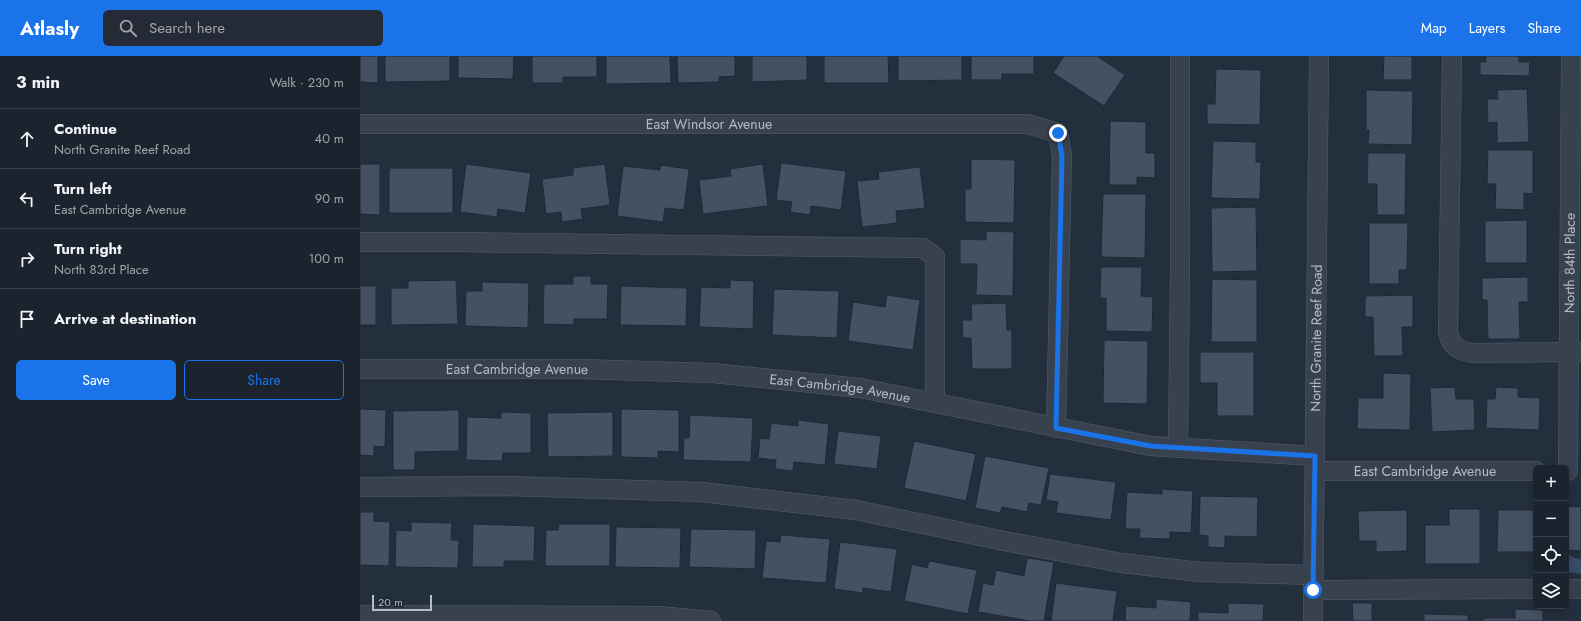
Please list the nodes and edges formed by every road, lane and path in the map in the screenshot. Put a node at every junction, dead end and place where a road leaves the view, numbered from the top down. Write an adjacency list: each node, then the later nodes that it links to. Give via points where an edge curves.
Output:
1 (1180, 56): 12 (street)
2 (1319, 56): 13 (street, North Granite Reef Road)
3 (1452, 56): 8 (street, via 1448,332 1450,340 1455,348 1473,353)
4 (1571, 56): 6 (street, North 84th Place)
5 (360, 124): 11 (street, East Windsor Avenue, via 1028,124 1058,133 1062,156)
6 (1575, 237): 8 (street, North 84th Place)
7 (360, 242): 10 (street, via 923,248 935,257)
8 (1574, 352): 15 (street, North 84th Place)
9 (360, 369): 10 (street, East Cambridge Avenue, via 579,369 713,373 860,388)
10 (935, 403): 11 (street, East Cambridge Avenue)
11 (1056, 428): 12 (street, East Cambridge Avenue, via 1151,446)
12 (1178, 447): 13 (street, East Cambridge Avenue)
13 (1315, 463): 14 (street, East Cambridge Avenue); 17 (street, North Granite Reef Road)
14 (1533, 471)
15 (1572, 471)
16 (360, 487): 17 (street, via 505,486 701,492 856,510 1122,563)
17 (1313, 583): 18 (street); 23 (street, North Granite Reef Road)
18 (1533, 589)
19 (1569, 589): 20 (street)
20 (1581, 589)
21 (360, 615): 22 (street, via 659,616)
22 (711, 621)
23 (1313, 621)

